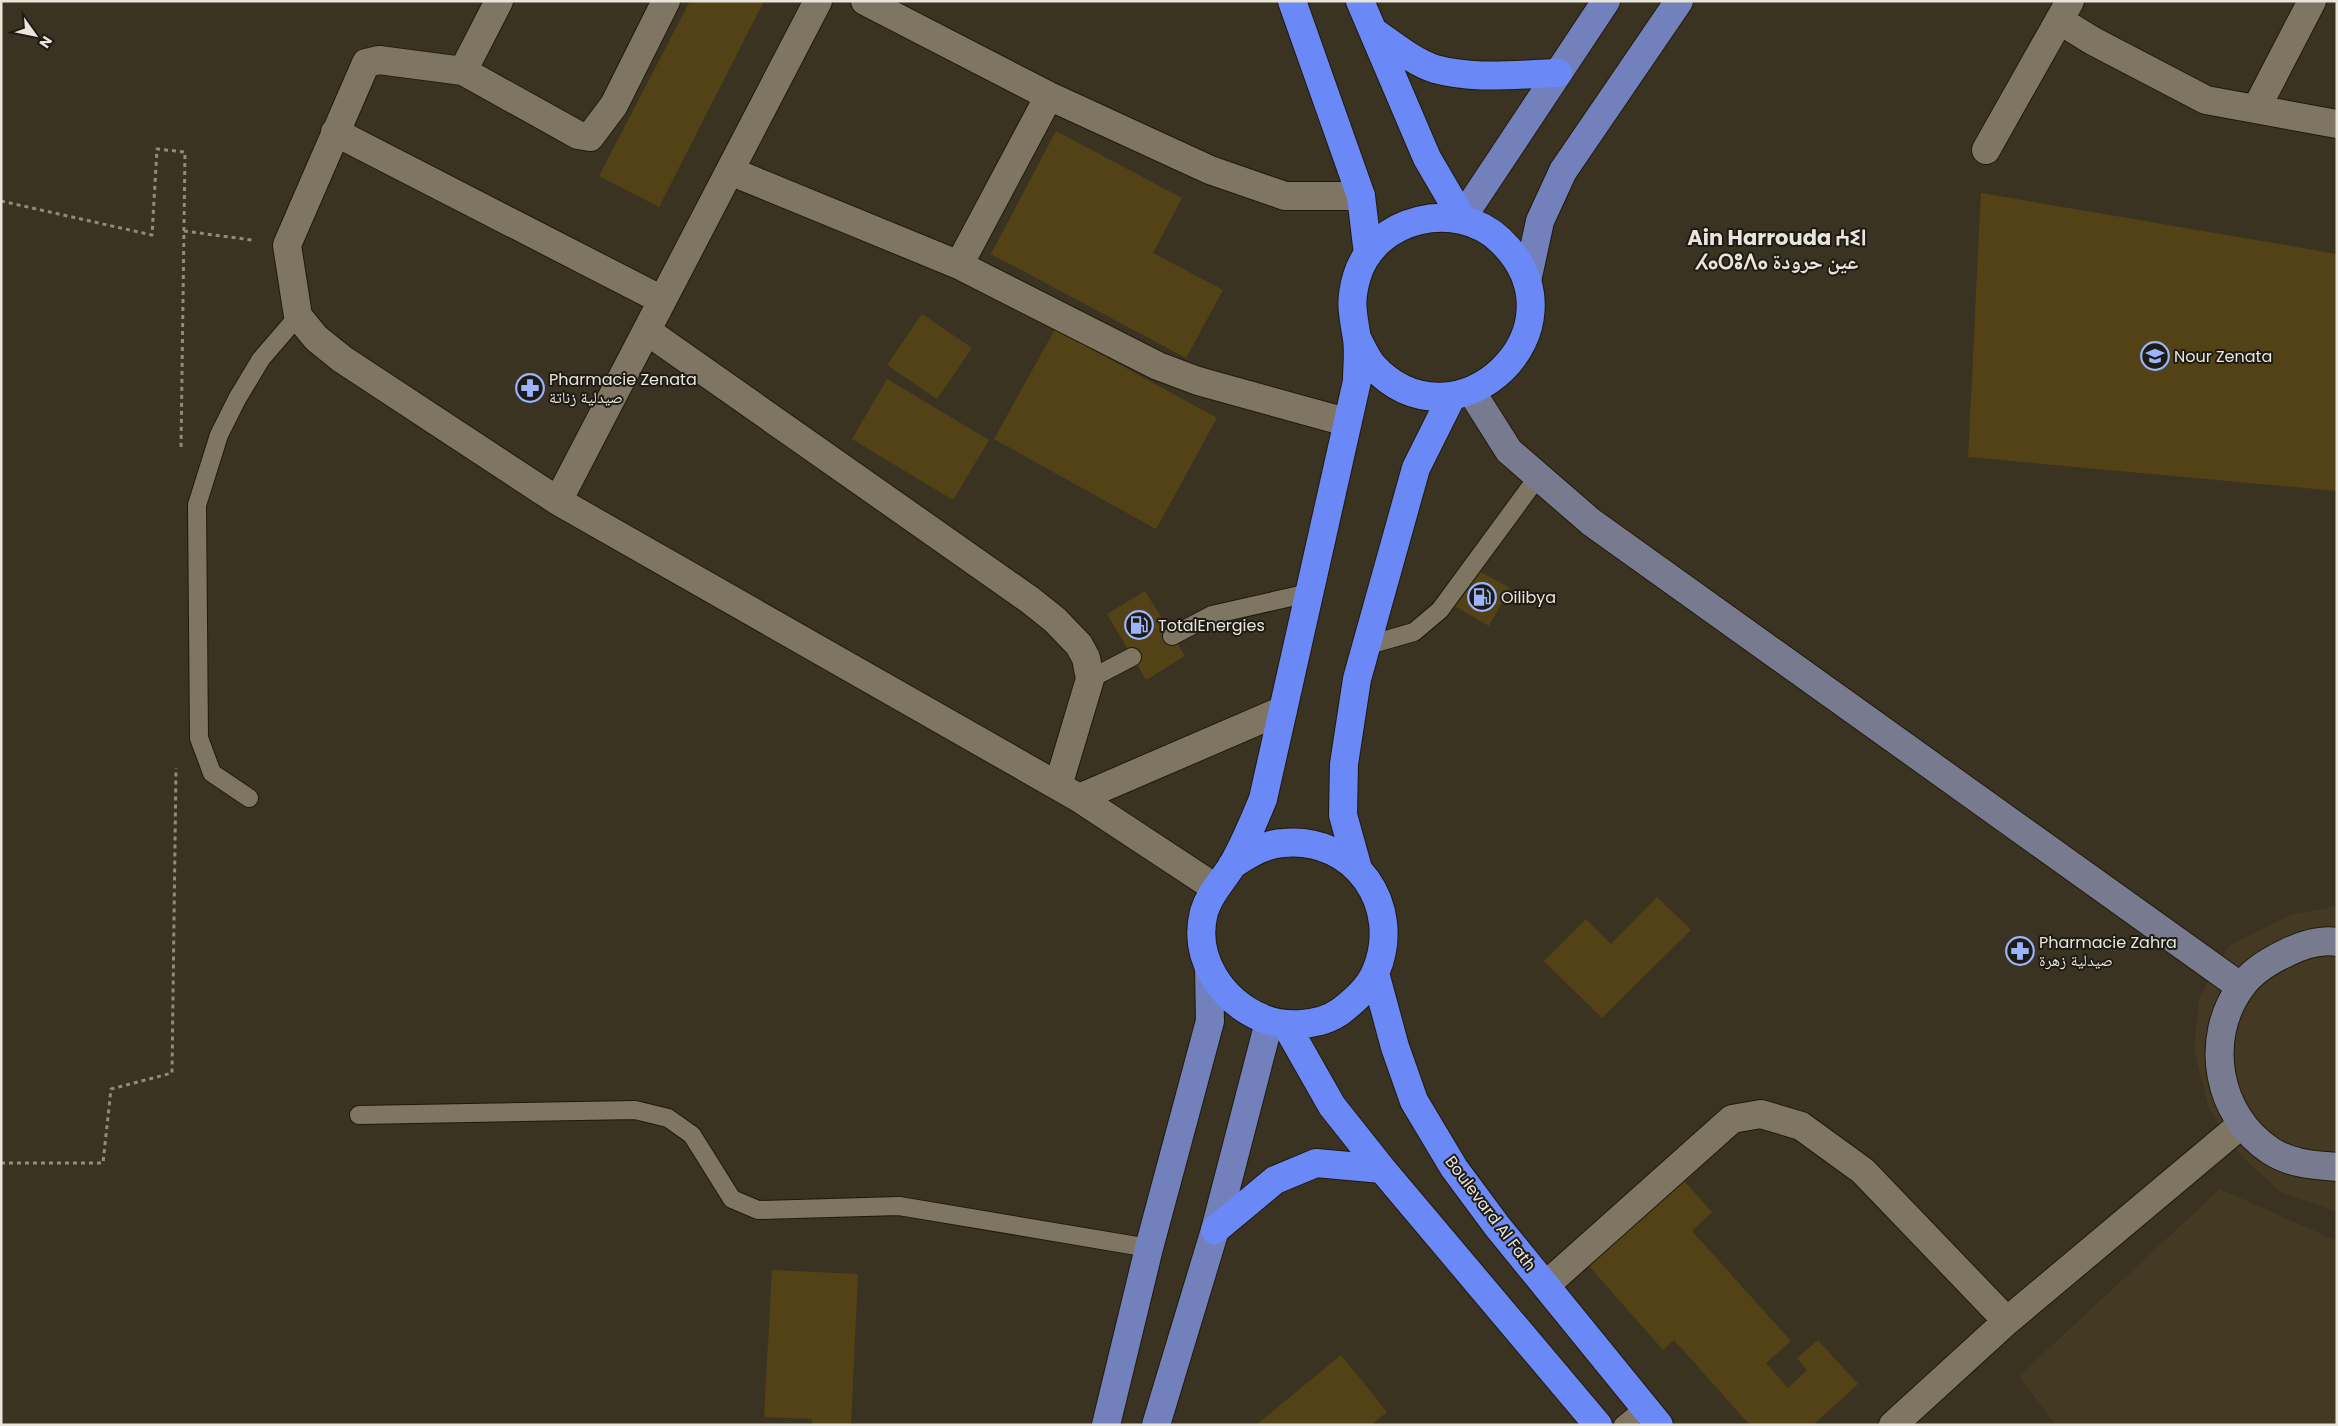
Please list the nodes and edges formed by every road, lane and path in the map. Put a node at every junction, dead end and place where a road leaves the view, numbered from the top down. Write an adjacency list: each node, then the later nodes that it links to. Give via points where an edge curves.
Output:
1 (499, 1): 12 (street)
2 (666, 1): 12 (street, via 614,105 590,137 578,135)
3 (818, 1): 20 (street)
4 (864, 1): 14 (street)
5 (1292, 1): 21 (highway)
6 (1360, 1): 11 (highway)
7 (1606, 1): 13 (main road)
8 (1679, 1): 28 (main road, via 1563,171 1540,221)
9 (2312, 1): 15 (street)
10 (2064, 10): 15 (street, via 2093,40 2206,100); 19 (street)
11 (1373, 31): 13 (highway, via 1434,69 1473,75); 23 (highway, via 1427,158)
12 (463, 71): 17 (street, via 379,60 366,63)
13 (1558, 73): 23 (main road)
14 (1049, 96): 21 (street, via 1210,170 1285,196); 27 (street)
15 (2256, 109): 16 (street)
16 (2337, 124)
17 (335, 132): 25 (street); 29 (street)
18 (157, 149): 22 (path, via 152,235)
19 (1986, 150)
20 (730, 171): 27 (street); 29 (street)
21 (1361, 196): 26 (highway)
22 (1, 201)
23 (1462, 218): 26 (highway, via 1435,217 1410,223 1387,236); 28 (highway, via 1491,231 1513,253)
24 (184, 231): 25 (path)
25 (287, 245): 30 (street)
26 (1368, 254): 32 (highway, via 1357,274 1352,296 1352,319)
27 (959, 264): 34 (street, via 1158,366 1198,381)
28 (1527, 281): 33 (highway, via 1531,308 1526,335 1514,359 1495,378)
29 (662, 300): 31 (street)
30 (298, 316): 36 (street, via 316,338 342,360); 44 (lane, via 262,359 237,399 219,435 197,505 199,738 212,773)
31 (647, 331): 36 (street); 41 (street, via 1030,600 1079,645 1086,658)
32 (1358, 340): 33 (highway, via 1373,365 1395,384 1423,394); 34 (highway, via 1357,381)
33 (1461, 394): 35 (street, via 1509,451); 39 (highway, via 1416,468)
34 (1346, 422): 37 (highway)
35 (1537, 478): 39 (lane, via 1440,610 1414,632); 51 (street, via 1591,522)
36 (558, 501): 43 (street)
37 (1309, 594): 38 (lane, via 1212,615); 42 (highway)
38 (1172, 636)
39 (1365, 646): 46 (highway, via 1357,679 1344,773 1343,816)
40 (1132, 657): 41 (lane)
41 (1090, 679): 43 (street)
42 (1283, 710): 43 (street); 45 (highway, via 1263,799)
43 (1068, 792): 47 (street)
44 (249, 798)
45 (1232, 865): 46 (highway, via 1256,850 1282,842 1310,844 1336,853); 47 (highway)
46 (1358, 869): 50 (highway, via 1375,892 1383,918 1384,946)
47 (1214, 887): 49 (highway, via 1204,913 1202,941)
48 (2337, 942): 51 (street, via 2303,944 2267,962)
49 (1209, 968): 52 (highway, via 1223,992 1244,1010); 60 (main road, via 1210,1021)
50 (1375, 973): 52 (highway, via 1360,995 1339,1013 1313,1022); 61 (highway, Boulevard Al Fath, via 1414,1101 1454,1168)
51 (2241, 987): 55 (street, via 2224,1022 2218,1055 2225,1094)
52 (1278, 1023): 58 (highway, via 1332,1106); 59 (main road)
53 (112, 1089): 56 (path, via 103,1163)
54 (359, 1115): 60 (lane, via 635,1110 668,1118 692,1135 732,1199 758,1210 900,1206)
55 (2242, 1124): 57 (street, via 2271,1151 2302,1164); 62 (street)
56 (1, 1164)
57 (2337, 1167)
58 (1382, 1169): 59 (highway, via 1316,1163 1275,1180); 66 (highway)
59 (1215, 1230): 65 (main road)
60 (1149, 1248): 64 (main road)
61 (1546, 1285): 62 (street, via 1732,1119 1762,1114 1801,1126 1863,1171); 63 (highway, Boulevard Al Fath)
62 (2007, 1322): 68 (street)
63 (1652, 1416): 67 (lane)
64 (1106, 1425)
65 (1156, 1425)
66 (1598, 1425)
67 (1623, 1425)
68 (1893, 1425)

